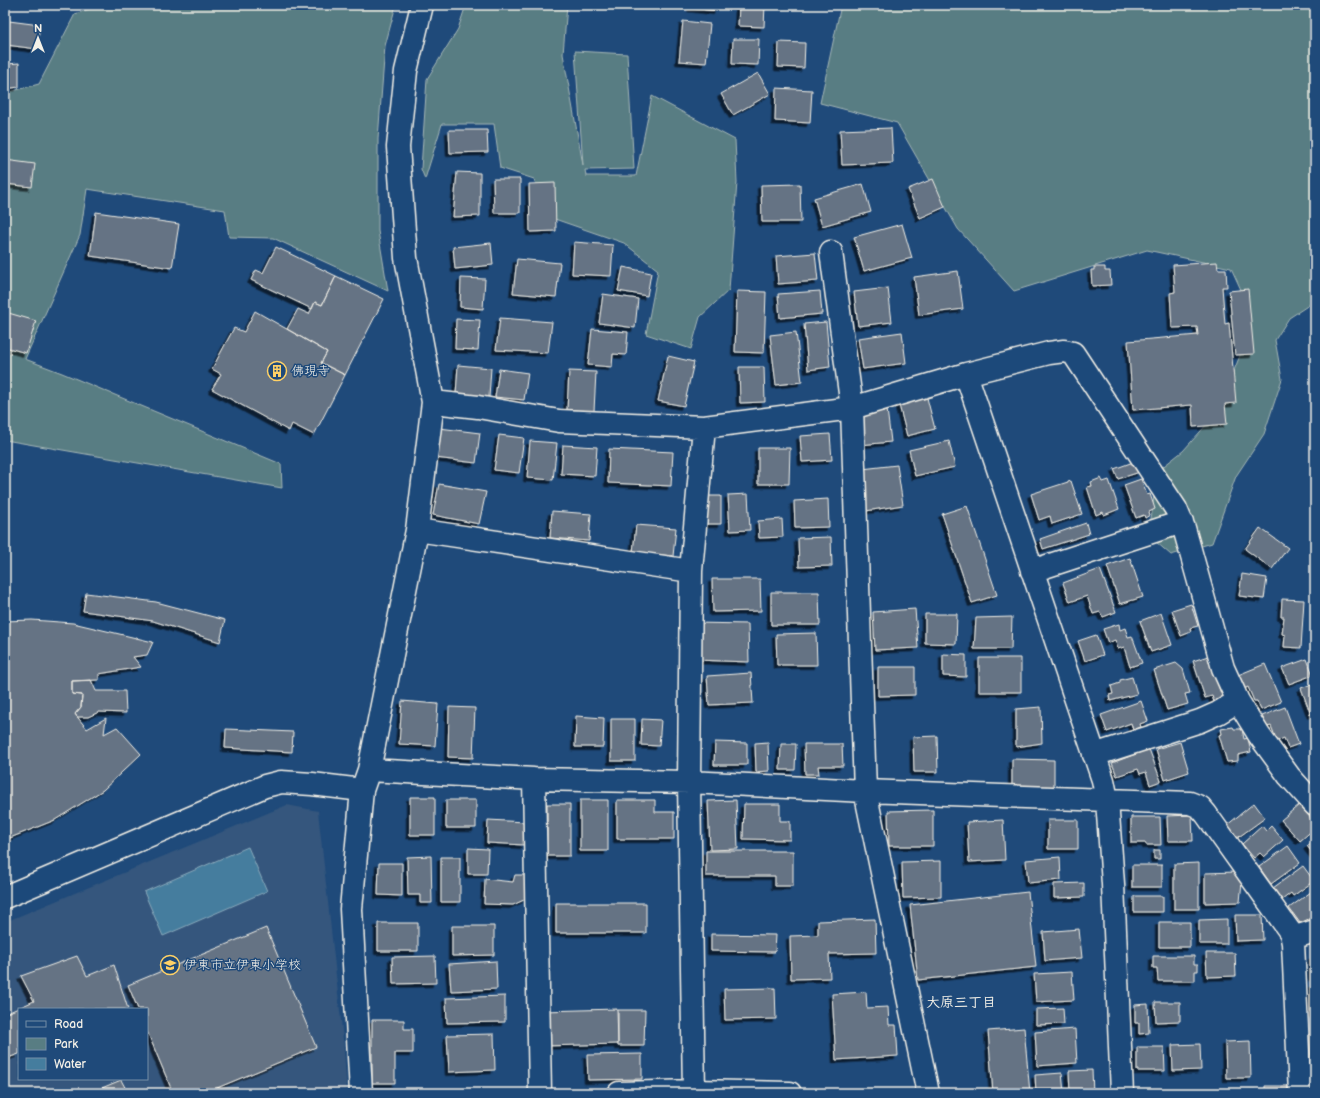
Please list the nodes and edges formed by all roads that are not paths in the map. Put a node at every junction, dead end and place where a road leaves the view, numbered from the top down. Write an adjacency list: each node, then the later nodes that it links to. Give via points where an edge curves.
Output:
1 (422, 5): 4 (street, via 406,71 398,147 406,258)
2 (831, 252): 5 (street)
3 (966, 374): 5 (street); 7 (street, via 1049,353 1073,353 1176,509); 10 (street)
4 (433, 402): 6 (street, via 559,421); 8 (street)
5 (852, 408): 6 (street); 16 (street)
6 (704, 427): 9 (street)
7 (1182, 522): 10 (street); 11 (street, via 1223,668)
8 (418, 530): 9 (street); 14 (street)
9 (691, 571): 15 (street)
10 (1032, 571): 12 (street)
11 (1238, 701): 12 (street, via 1200,722); 18 (street, via 1289,776)
12 (1094, 755): 17 (street)
13 (534, 779): 14 (street); 15 (street); 24 (street)
14 (365, 780): 19 (street, via 312,784 281,782 265,786); 23 (street, via 351,909)
15 (689, 782): 16 (street); 22 (street)
16 (865, 791): 17 (street); 27 (street)
17 (1107, 800): 21 (street, via 1190,803 1200,807 1291,933); 28 (street)
18 (1315, 805)
19 (5, 897)
20 (1315, 931): 21 (street)
21 (1292, 938): 29 (street)
22 (694, 1092): 25 (street); 26 (street)
23 (361, 1093)
24 (540, 1093)
25 (619, 1093)
26 (790, 1093)
27 (928, 1093)
28 (1122, 1093)
29 (1300, 1093)

